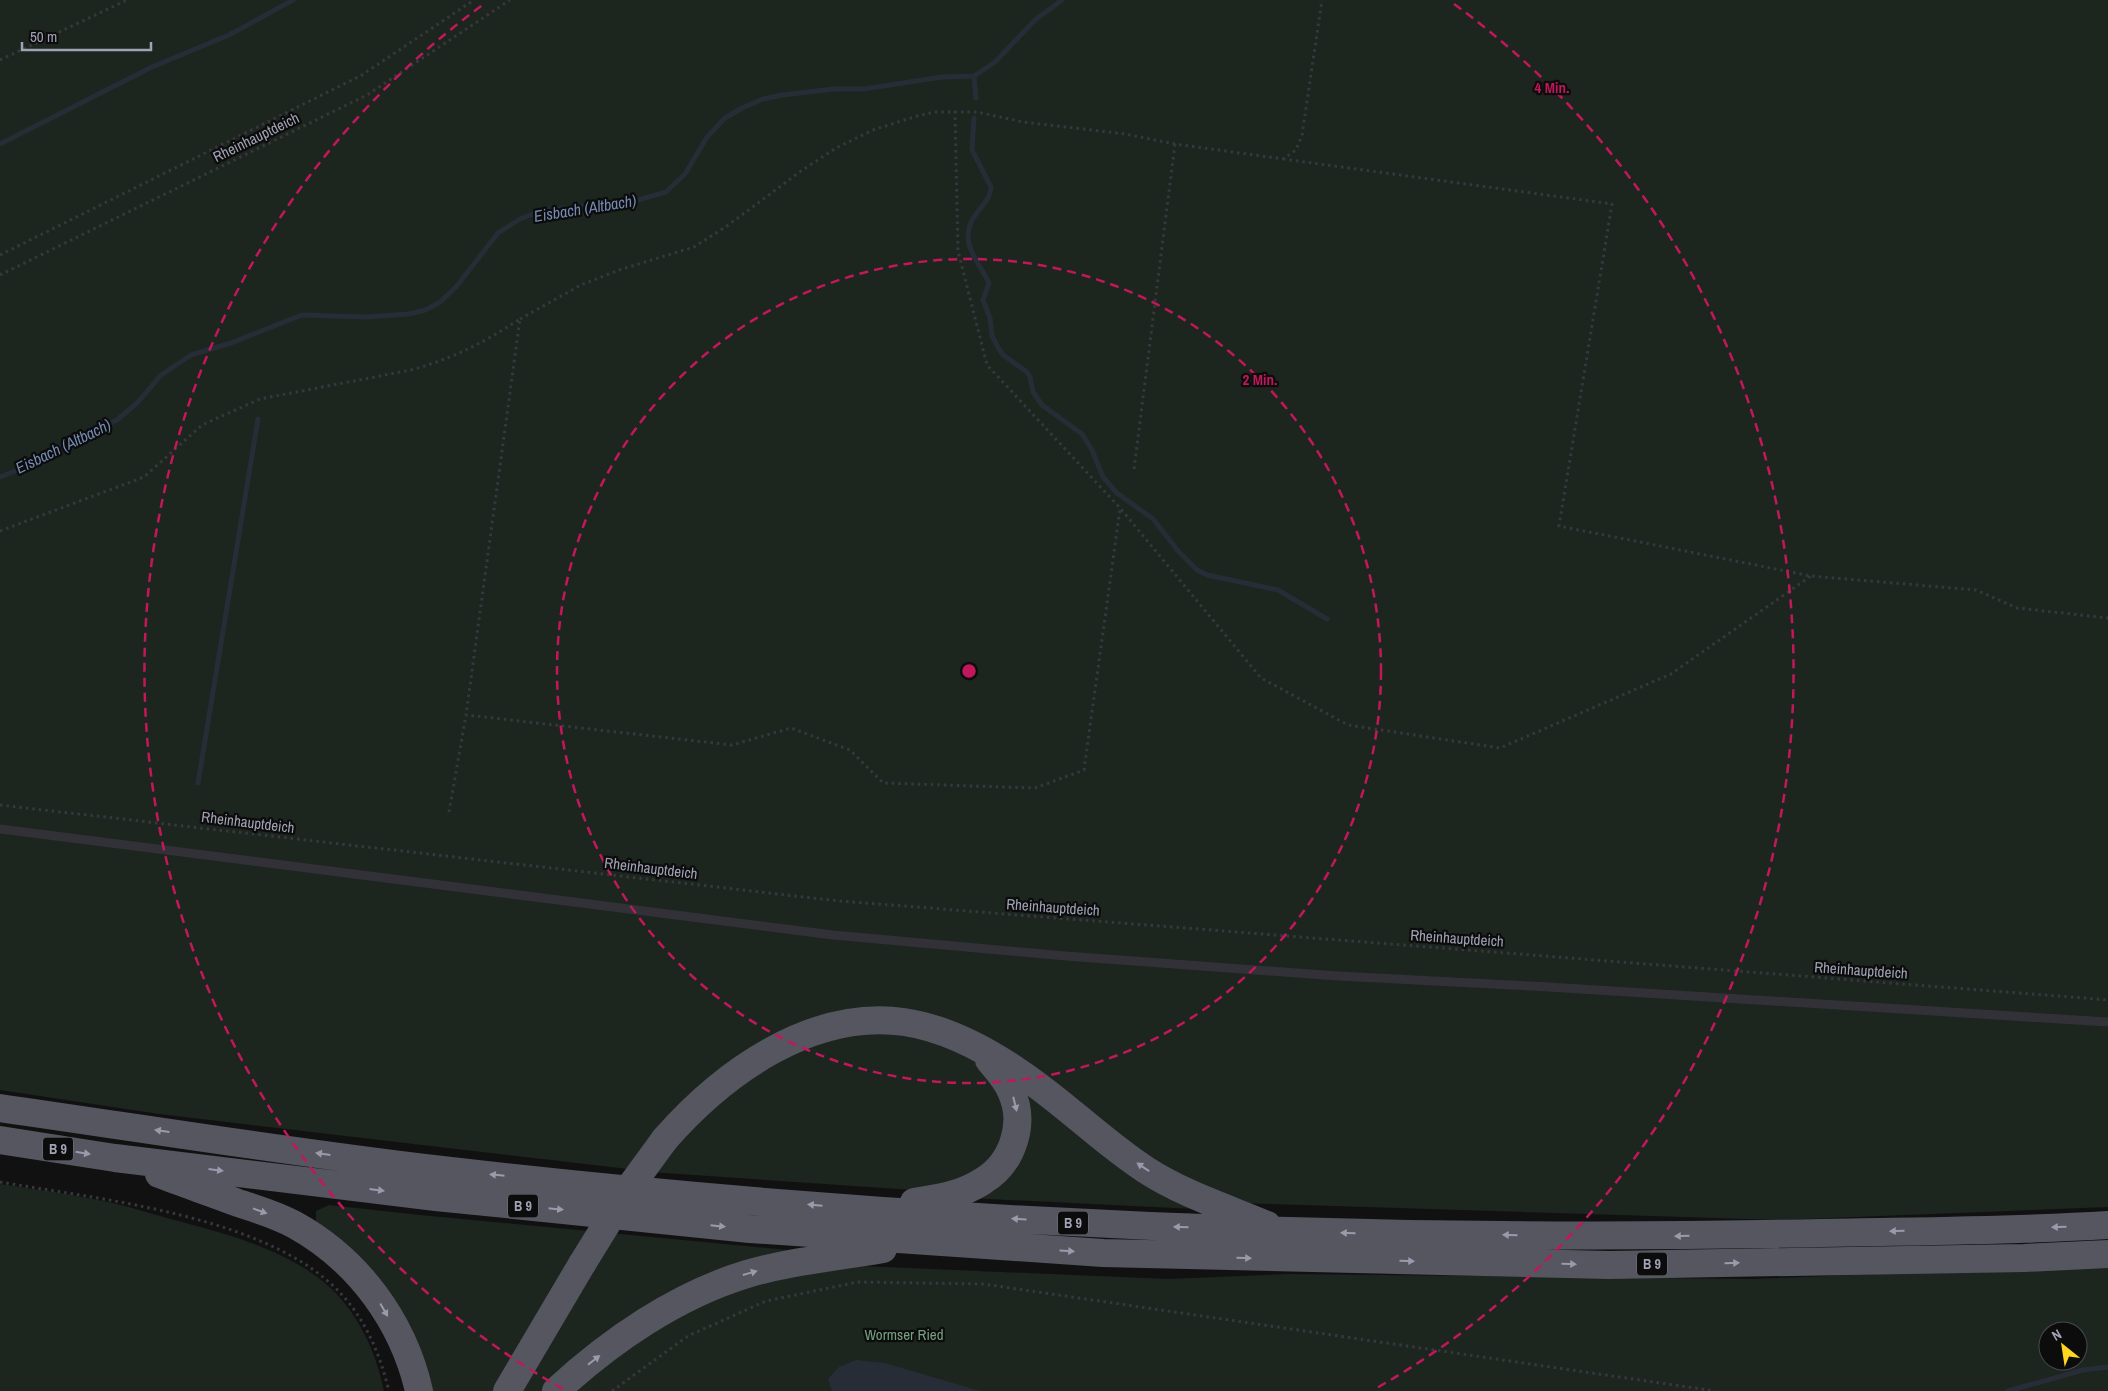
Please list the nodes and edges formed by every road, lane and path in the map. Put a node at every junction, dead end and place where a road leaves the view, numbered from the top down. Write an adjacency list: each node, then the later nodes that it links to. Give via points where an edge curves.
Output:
1 (127, 0): 5 (path)
2 (474, 0): 9 (path, via 362,75)
3 (510, 0): 10 (path, Rheinhauptdeich, via 367,95)
4 (1322, 0): 8 (path, via 1302,135 1296,150)
5 (0, 60)
6 (955, 111): 7 (path); 11 (path, via 917,116 856,138 820,158 694,247 581,285); 13 (path, via 958,251 987,364)
7 (1175, 144): 8 (path); 12 (path)
8 (1284, 159): 15 (path, via 1612,204 1559,526)
9 (0, 255)
10 (0, 275)
11 (520, 319): 14 (path, via 470,349 432,364 260,399 202,425 144,477); 17 (path)
12 (1134, 469)
13 (1120, 508): 15 (path, via 1261,678 1348,725 1500,748 1671,674); 17 (path, via 1084,770 1035,788 883,784 850,750 791,728 732,745)
14 (0, 532)
15 (1811, 576): 16 (path, via 1976,590 2017,608)
16 (2108, 618)
17 (466, 715): 19 (path)
18 (0, 805): 21 (path, Rheinhauptdeich, via 839,901)
19 (449, 812)
20 (0, 829): 22 (lane, via 852,937 1338,976)
21 (2108, 1000)
22 (2108, 1022)
23 (979, 1050): 28 (highway, one-way to 28, via 1006,1080 1015,1101 1017,1127 1006,1158 990,1176 965,1190 943,1197); 30 (highway, one-way to 23, via 1158,1178 1111,1146 1020,1072); 35 (highway, bridge, via 938,1030 904,1022 867,1021 831,1027 788,1043 740,1071 707,1097 665,1139 627,1191)
24 (0, 1108): 28 (highway, B 9, one-way to 24, via 441,1170)
25 (0, 1140): 26 (highway, B 9, one-way to 26)
26 (115, 1158): 31 (highway, B 9, one-way to 31, via 436,1197 731,1227); 34 (highway, one-way to 34, via 274,1215 328,1245 362,1278 379,1302 405,1348)
27 (0, 1182): 33 (path, via 156,1209 230,1230 284,1252 332,1284 352,1308 370,1334)
28 (864, 1209): 30 (highway, B 9, one-way to 28)
29 (2108, 1225): 30 (highway, B 9, one-way to 30, via 1646,1237)
30 (1282, 1232)
31 (931, 1242): 32 (highway, B 9, one-way to 32, via 1103,1253 1610,1265); 36 (highway, one-way to 31, via 644,1324 675,1305 727,1281 770,1268)
32 (2108, 1254)
33 (389, 1391)
34 (419, 1391)
35 (507, 1391)
36 (556, 1391)
37 (612, 1391): 38 (path, via 688,1336 766,1301 858,1282 983,1284)
38 (1715, 1391)

